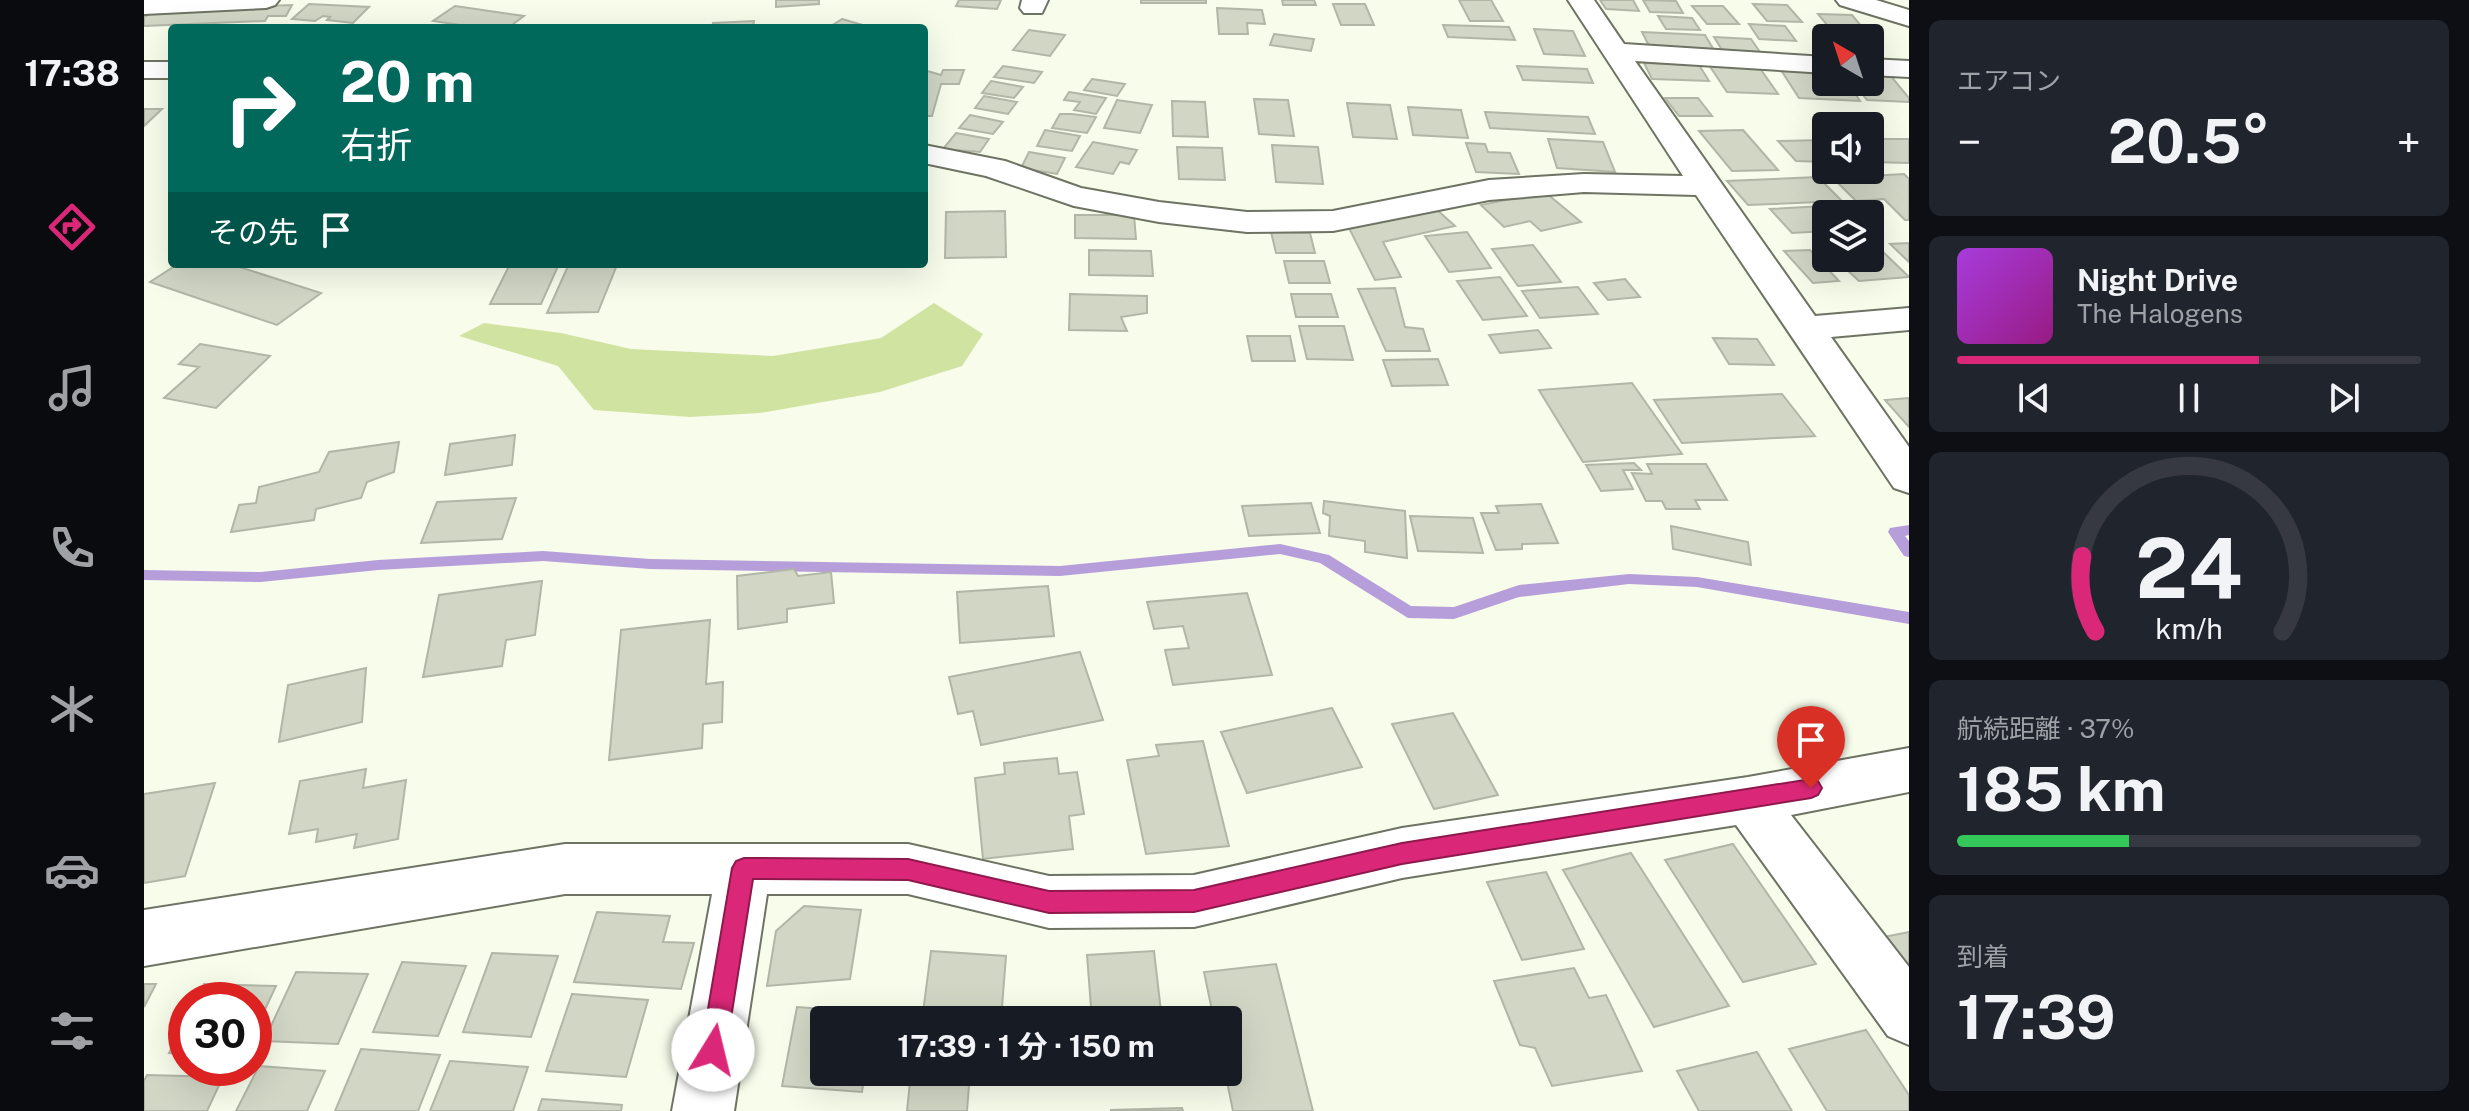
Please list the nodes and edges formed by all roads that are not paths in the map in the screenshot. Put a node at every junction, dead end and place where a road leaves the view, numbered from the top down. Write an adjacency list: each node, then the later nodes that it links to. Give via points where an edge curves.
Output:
1 (266, 0): 4 (street)
2 (1581, 0): 6 (street)
3 (1849, 0): 5 (street)
4 (144, 6)
5 (1909, 18)
6 (1615, 52): 7 (street); 13 (street)
7 (1812, 64)
8 (1884, 68): 9 (street)
9 (1909, 69)
10 (144, 70): 11 (street)
11 (168, 70)
12 (928, 155): 13 (street, via 994,168 1074,196 1247,222 1333,221 1489,190 1584,183)
13 (1708, 186): 15 (street)
14 (1909, 319): 15 (street)
15 (1807, 328): 16 (street)
16 (1909, 478)
17 (1909, 770): 18 (street)
18 (1748, 800): 19 (street, via 1402,853 1194,901 1049,902 908,869); 21 (street)
19 (744, 868): 20 (street, via 565,869); 22 (street)
20 (144, 938)
21 (1909, 1015)
22 (703, 1111)

